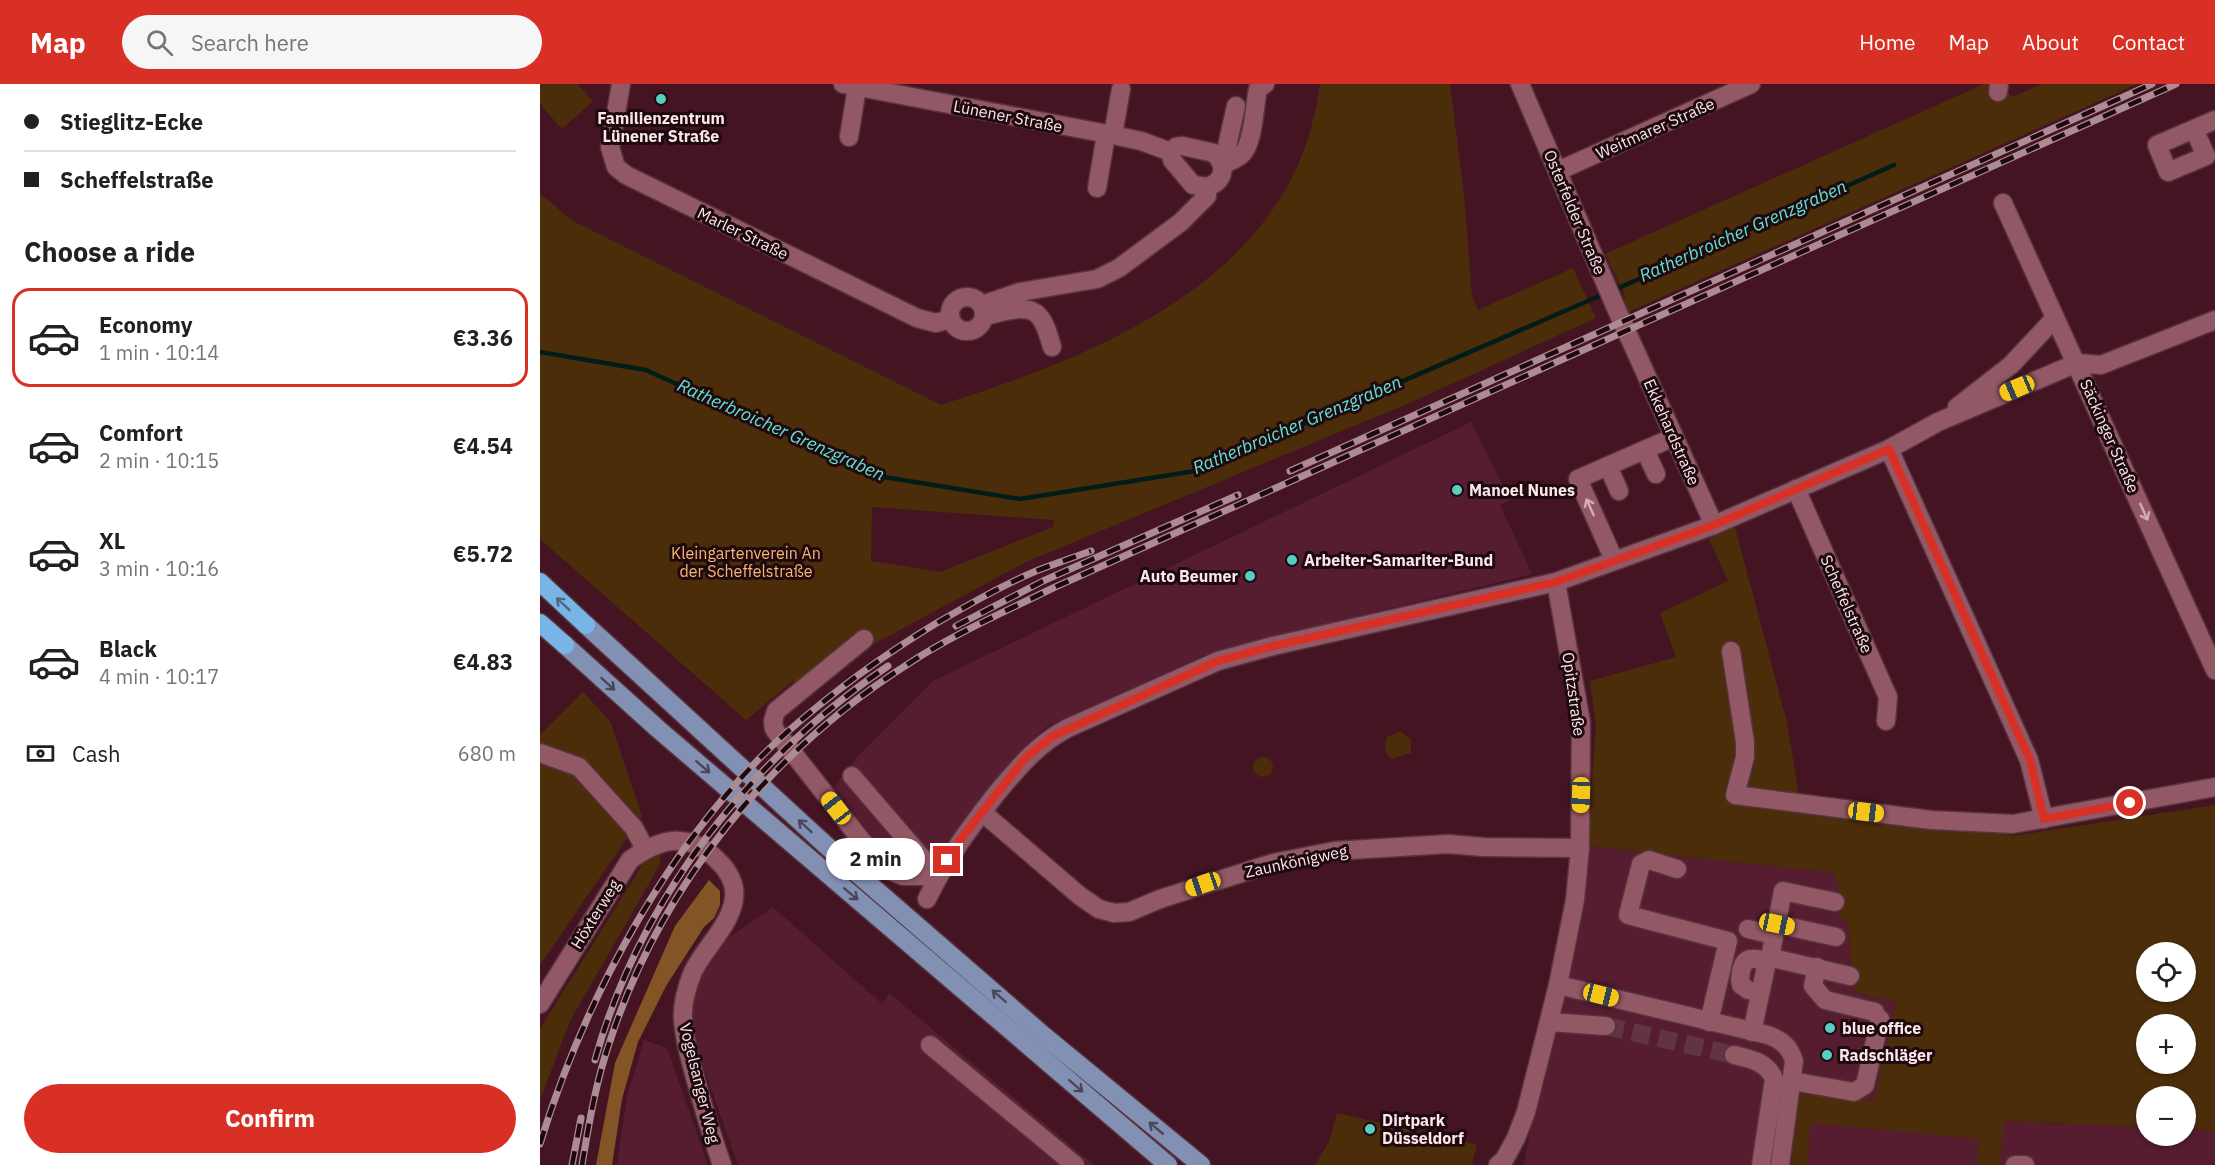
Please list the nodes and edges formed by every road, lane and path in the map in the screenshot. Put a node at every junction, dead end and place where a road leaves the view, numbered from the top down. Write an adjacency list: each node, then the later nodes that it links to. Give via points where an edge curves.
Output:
1 (621, 84): 20 (street, Marler Straße, via 610,147 616,166 626,175 917,318 936,323)
2 (1265, 84): 13 (street, via 1258,89 1253,133 1245,150)
3 (1520, 84): 14 (street, Osterfelder Straße)
4 (1751, 84): 14 (street, Weitmarer Straße)
5 (850, 85): 10 (street, Lünener Straße); 11 (street)
6 (1121, 90): 10 (street)
7 (1236, 106): 13 (street)
8 (2215, 120): 9 (street)
9 (2194, 129)
10 (1109, 135): 12 (street, Lünener Straße); 16 (street)
11 (849, 137)
12 (1171, 152): 13 (street, Lünener Straße, via 1183,146 1211,152); 15 (street, via 1172,159 1193,185)
13 (1223, 164): 15 (street, via 1219,179)
14 (1558, 171): 22 (street, Osterfelder Straße)
15 (1207, 187): 18 (street, via 1207,196 1181,222 1119,268 1097,279 1020,291)
16 (1097, 188)
17 (2003, 203): 19 (street, Säckinger Straße)
18 (983, 310): 20 (street, Marler Straße, via 981,325 968,331 958,329); 20 (street, via 971,296 957,299 950,307); 23 (street, via 1035,312)
19 (2055, 318): 24 (street, Säckinger Straße); 25 (street, via 2011,365)
20 (950, 319)
21 (2215, 320): 24 (street, via 2101,365)
22 (1631, 339): 26 (street, Ekkehardstraße)
23 (1052, 346)
24 (2077, 363): 25 (street); 42 (street, Säckinger Straße, one-way to 42)
25 (1938, 422): 27 (street)
26 (1674, 437): 28 (street); 33 (street, Ekkehardstraße)
27 (1889, 449): 31 (street); 48 (street, via 2030,760)
28 (1645, 450): 29 (street); 30 (street)
29 (1608, 466): 32 (street); 34 (street, one-way to 29, via 1578,479)
30 (1656, 474)
31 (1796, 489): 33 (street); 43 (street, Scheffelstraße, via 1888,697)
32 (1619, 491)
33 (1714, 525): 34 (street)
34 (1614, 560): 36 (street)
35 (540, 582): 38 (highway, one-way to 35)
36 (1556, 582): 47 (street, via 1218,661 1053,736 1026,757); 50 (street, Opitzstraße, via 1581,722)
37 (540, 623): 40 (highway)
38 (586, 625): 75 (main road, one-way to 38, via 862,878)
39 (864, 639): 53 (street, via 777,711 774,729 862,841 893,872 903,876)
40 (565, 645): 74 (main road, one-way to 74)
41 (1731, 651): 48 (street, via 1745,742 1736,795 1931,820 2013,824)
42 (2215, 670)
43 (1886, 721)
44 (540, 753): 51 (street, via 579,767 634,828)
45 (852, 776): 53 (street)
46 (2215, 787): 48 (street)
47 (982, 812): 50 (street, Zaunkönigweg, via 1080,896 1114,913 1129,912 1273,863 1334,851 1458,844); 53 (street)
48 (2044, 819)
49 (666, 842): 51 (street, Höxterweg); 72 (street, Vogelsanger Weg, via 696,843 707,849 726,868 734,889 732,906 692,973 683,1006 689,1056)
50 (1580, 848): 62 (street, Opitzstraße, via 1575,900)
51 (645, 849): 64 (street, Höxterweg, via 630,860)
52 (1677, 869): 66 (street, via 1649,860 1641,864 1628,915 1728,941)
53 (938, 876): 54 (street)
54 (927, 899)
55 (1835, 902): 57 (street, via 1783,891)
56 (1748, 929): 57 (street)
57 (1776, 929): 58 (street); 59 (street)
58 (1836, 937)
59 (1768, 959): 60 (street); 63 (street, via 1752,958 1743,965 1740,980); 68 (street)
60 (1817, 967): 61 (street); 71 (street, via 1813,986 1825,1000 1878,1016 1865,1085 1854,1092)
61 (1850, 976)
62 (1558, 985): 65 (street, Opitzstraße); 66 (street)
63 (1748, 990)
64 (540, 1004)
65 (1549, 1022): 67 (street); 76 (street, Opitzstraße, via 1526,1112 1516,1138)
66 (1709, 1022): 68 (street)
67 (1606, 1026)
68 (1752, 1032): 71 (street, via 1776,1038 1789,1048 1794,1061)
69 (930, 1045): 73 (street)
70 (1734, 1055): 77 (street, via 1761,1063 1774,1079)
71 (1792, 1081): 78 (street)
72 (722, 1165)
73 (1075, 1165)
74 (1168, 1165)
75 (1201, 1165)
76 (1498, 1165)
77 (1761, 1165)
78 (1780, 1165)
79 (2015, 1165): 80 (street)
80 (2025, 1165)

